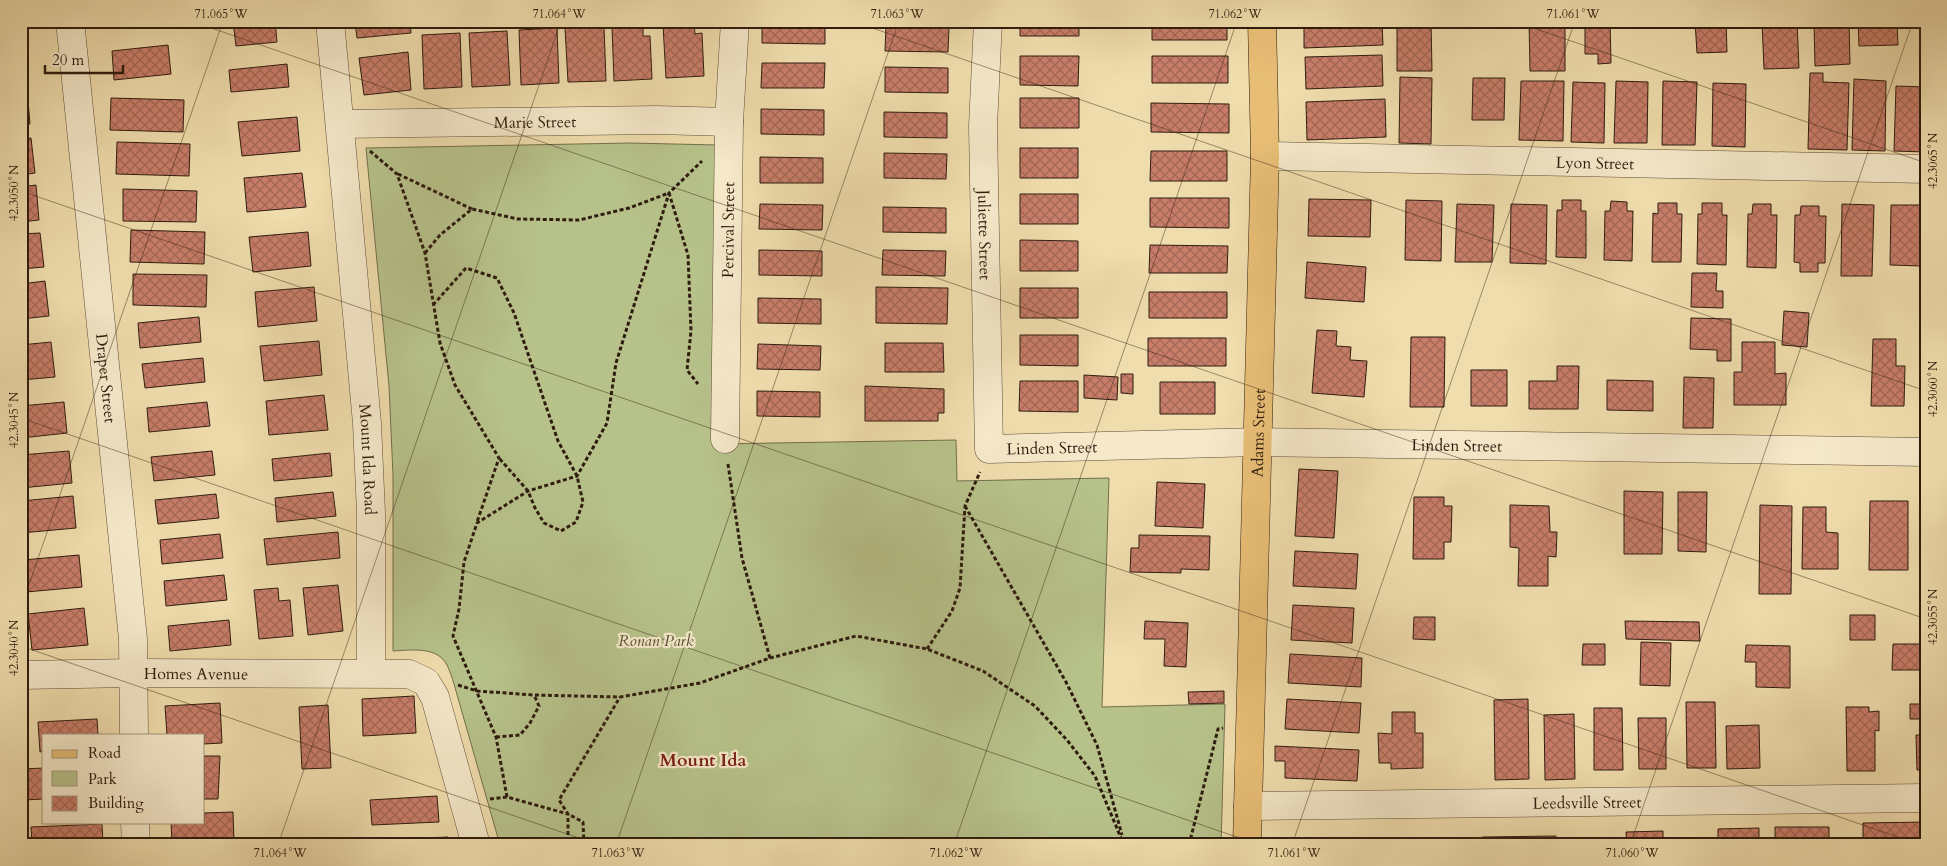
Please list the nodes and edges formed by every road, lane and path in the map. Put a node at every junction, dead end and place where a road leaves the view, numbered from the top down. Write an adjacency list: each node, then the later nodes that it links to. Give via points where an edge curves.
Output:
1 (70, 21): 28 (street, Draper Street)
2 (330, 21): 7 (street, Mount Ida Road)
3 (735, 21): 6 (street, Percival Street)
4 (988, 21): 19 (street, Juliette Street, via 983,126)
5 (1262, 21): 8 (main road, Adams Street)
6 (729, 122): 7 (street, Marie Street); 17 (street, Percival Street)
7 (340, 124): 11 (path); 29 (street, Mount Ida Road, via 368,423)
8 (1265, 156): 10 (street, Lyon Street); 18 (main road, Adams Street)
9 (704, 158): 12 (path)
10 (1926, 169)
11 (397, 174): 13 (path); 14 (path)
12 (669, 193): 13 (path, via 629,208 579,220 518,219); 16 (path, via 688,254 691,331 687,370); 22 (path, via 616,363 607,423)
13 (472, 209): 14 (path, via 440,235)
14 (425, 254): 15 (path)
15 (433, 306): 21 (path, via 440,343 455,385); 22 (path, via 466,268 497,278 514,313 558,441)
16 (703, 390)
17 (725, 439): 27 (path, via 742,558)
18 (1259, 442): 19 (street, Linden Street); 20 (street, Linden Street); 34 (main road, Adams Street)
19 (990, 449): 24 (path)
20 (1926, 452)
21 (499, 458): 23 (path); 25 (path)
22 (577, 476): 23 (path); 23 (path, via 583,502 576,522 561,531 544,523)
23 (528, 491): 25 (path)
24 (964, 506): 26 (path, via 960,588 952,611); 45 (path, via 1066,682 1097,745)
25 (477, 523): 31 (path, via 464,562 453,636)
26 (927, 649): 27 (path, via 856,636); 45 (path, via 983,671 1035,706 1095,776)
27 (770, 658): 33 (path, via 700,684)
28 (134, 673): 29 (street, Homes Avenue); 30 (street, Homes Avenue); 35 (street, Draper Street)
29 (371, 673): 42 (street, via 409,674 426,682 431,690)
30 (21, 675)
31 (477, 690): 32 (path); 36 (path)
32 (534, 695): 33 (path); 36 (path, via 539,706 530,723 520,734)
33 (620, 696): 39 (path, via 559,800)
34 (1250, 724): 38 (main road, Adams Street); 46 (path, via 1218,729)
35 (134, 734)
36 (496, 738): 39 (path, via 508,796)
37 (1926, 798): 38 (street, Leedsville Street)
38 (1248, 806): 47 (main road, Adams Street)
39 (568, 814): 43 (path); 44 (path, via 583,822)
40 (135, 824): 41 (street)
41 (136, 845)
42 (476, 845)
43 (568, 845)
44 (584, 845)
45 (1125, 845)
46 (1190, 845)
47 (1247, 845)

